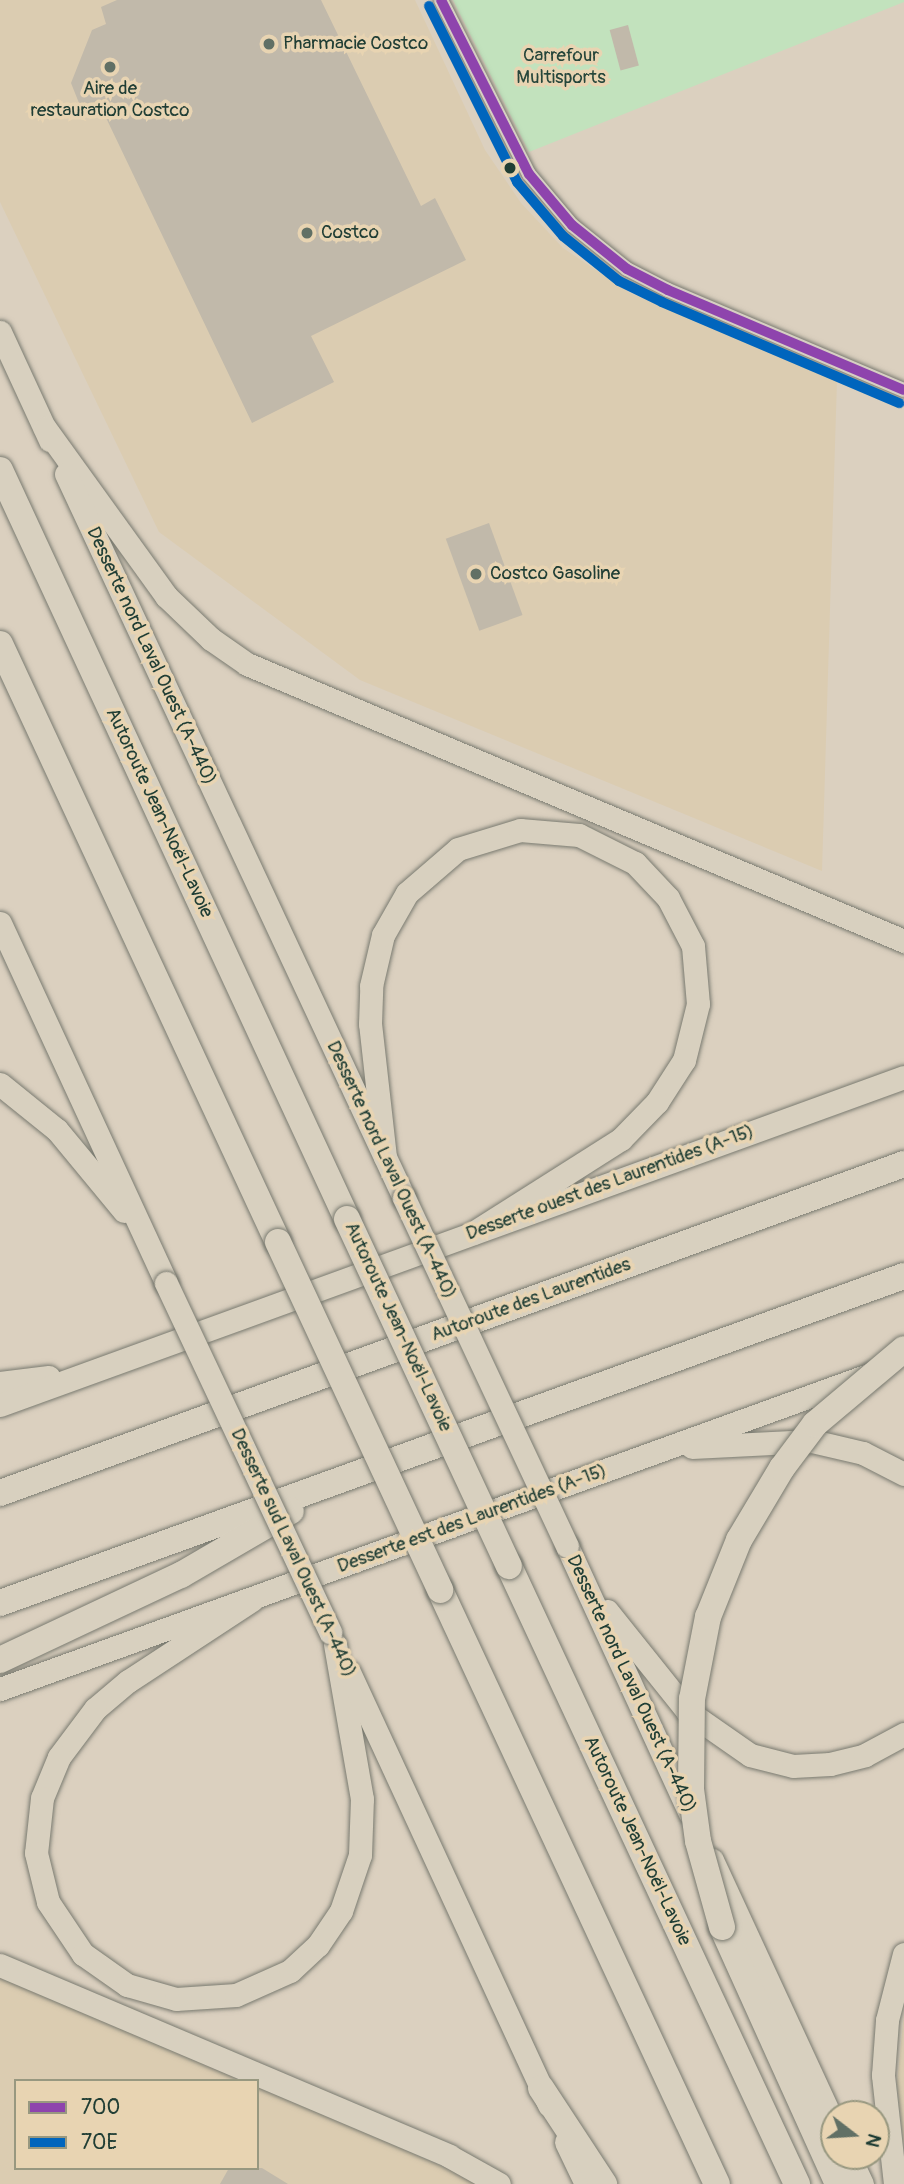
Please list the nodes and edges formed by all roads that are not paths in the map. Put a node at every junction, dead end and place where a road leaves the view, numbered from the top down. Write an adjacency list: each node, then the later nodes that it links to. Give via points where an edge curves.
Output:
1 (441, 0): 3 (street, via 529,174 572,225 627,269 668,290)
2 (0, 332): 4 (main road, Desserte nord Laval Ouest (A-440))
3 (904, 390)
4 (45, 428): 8 (main road, via 166,596 211,639 247,664); 11 (main road, Desserte nord Laval Ouest (A-440))
5 (0, 470): 40 (highway, Autoroute Jean-Noël-Lavoie, bridge)
6 (0, 645): 39 (highway, bridge)
7 (0, 923): 13 (main road, Desserte sud Laval Ouest (A-440))
8 (904, 941)
9 (904, 1077): 14 (main road, Desserte ouest des Laurentides (A-15))
10 (0, 1084): 13 (main road, via 57,1130)
11 (385, 1157): 14 (main road, via 369,1024 371,986 390,920 419,879 458,849 520,830 579,835 635,863 668,898 693,946 698,1004 684,1060 657,1102 621,1139); 25 (main road, Desserte nord Laval Ouest (A-440), bridge)
12 (904, 1164): 24 (highway, Autoroute des Laurentides)
13 (143, 1233): 28 (main road, Desserte sud Laval Ouest (A-440), bridge)
14 (473, 1233): 18 (main road, Desserte ouest des Laurentides (A-15))
15 (904, 1276): 23 (highway)
16 (904, 1349): 41 (highway, bridge, via 815,1424 782,1468 739,1540 708,1617 692,1699 691,1789 698,1841 722,1927)
17 (904, 1362): 21 (main road, Desserte est des Laurentides (A-15))
18 (87, 1373): 19 (main road); 20 (main road, Desserte ouest des Laurentides (A-15))
19 (0, 1383)
20 (0, 1405)
21 (664, 1449): 22 (main road, via 812,1441 863,1453); 26 (main road, Desserte est des Laurentides (A-15))
22 (904, 1474)
23 (350, 1477): 27 (highway); 29 (highway, via 181,1575)
24 (0, 1493)
25 (583, 1580): 31 (main road, via 687,1711 750,1755 793,1766 842,1763); 35 (main road, Desserte nord Laval Ouest (A-440))
26 (252, 1600): 28 (main road, via 128,1681 95,1709 59,1757 42,1798 36,1853 48,1902 83,1954 127,1985 176,1999 236,1995 274,1981 298,1965 341,1911 360,1855 362,1798); 30 (main road, Desserte est des Laurentides (A-15))
27 (0, 1603)
28 (332, 1638): 34 (main road, Desserte sud Laval Ouest (A-440))
29 (0, 1660)
30 (0, 1689)
31 (904, 1734)
32 (904, 1954): 42 (main road, via 887,2020 883,2075)
33 (0, 1965): 36 (main road, via 449,2156)
34 (541, 2088): 37 (main road, Desserte sud Laval Ouest (A-440)); 38 (highway)
35 (823, 2100)
36 (499, 2184)
37 (586, 2184)
38 (604, 2184)
39 (716, 2184)
40 (797, 2184)
41 (838, 2184)
42 (895, 2184)

